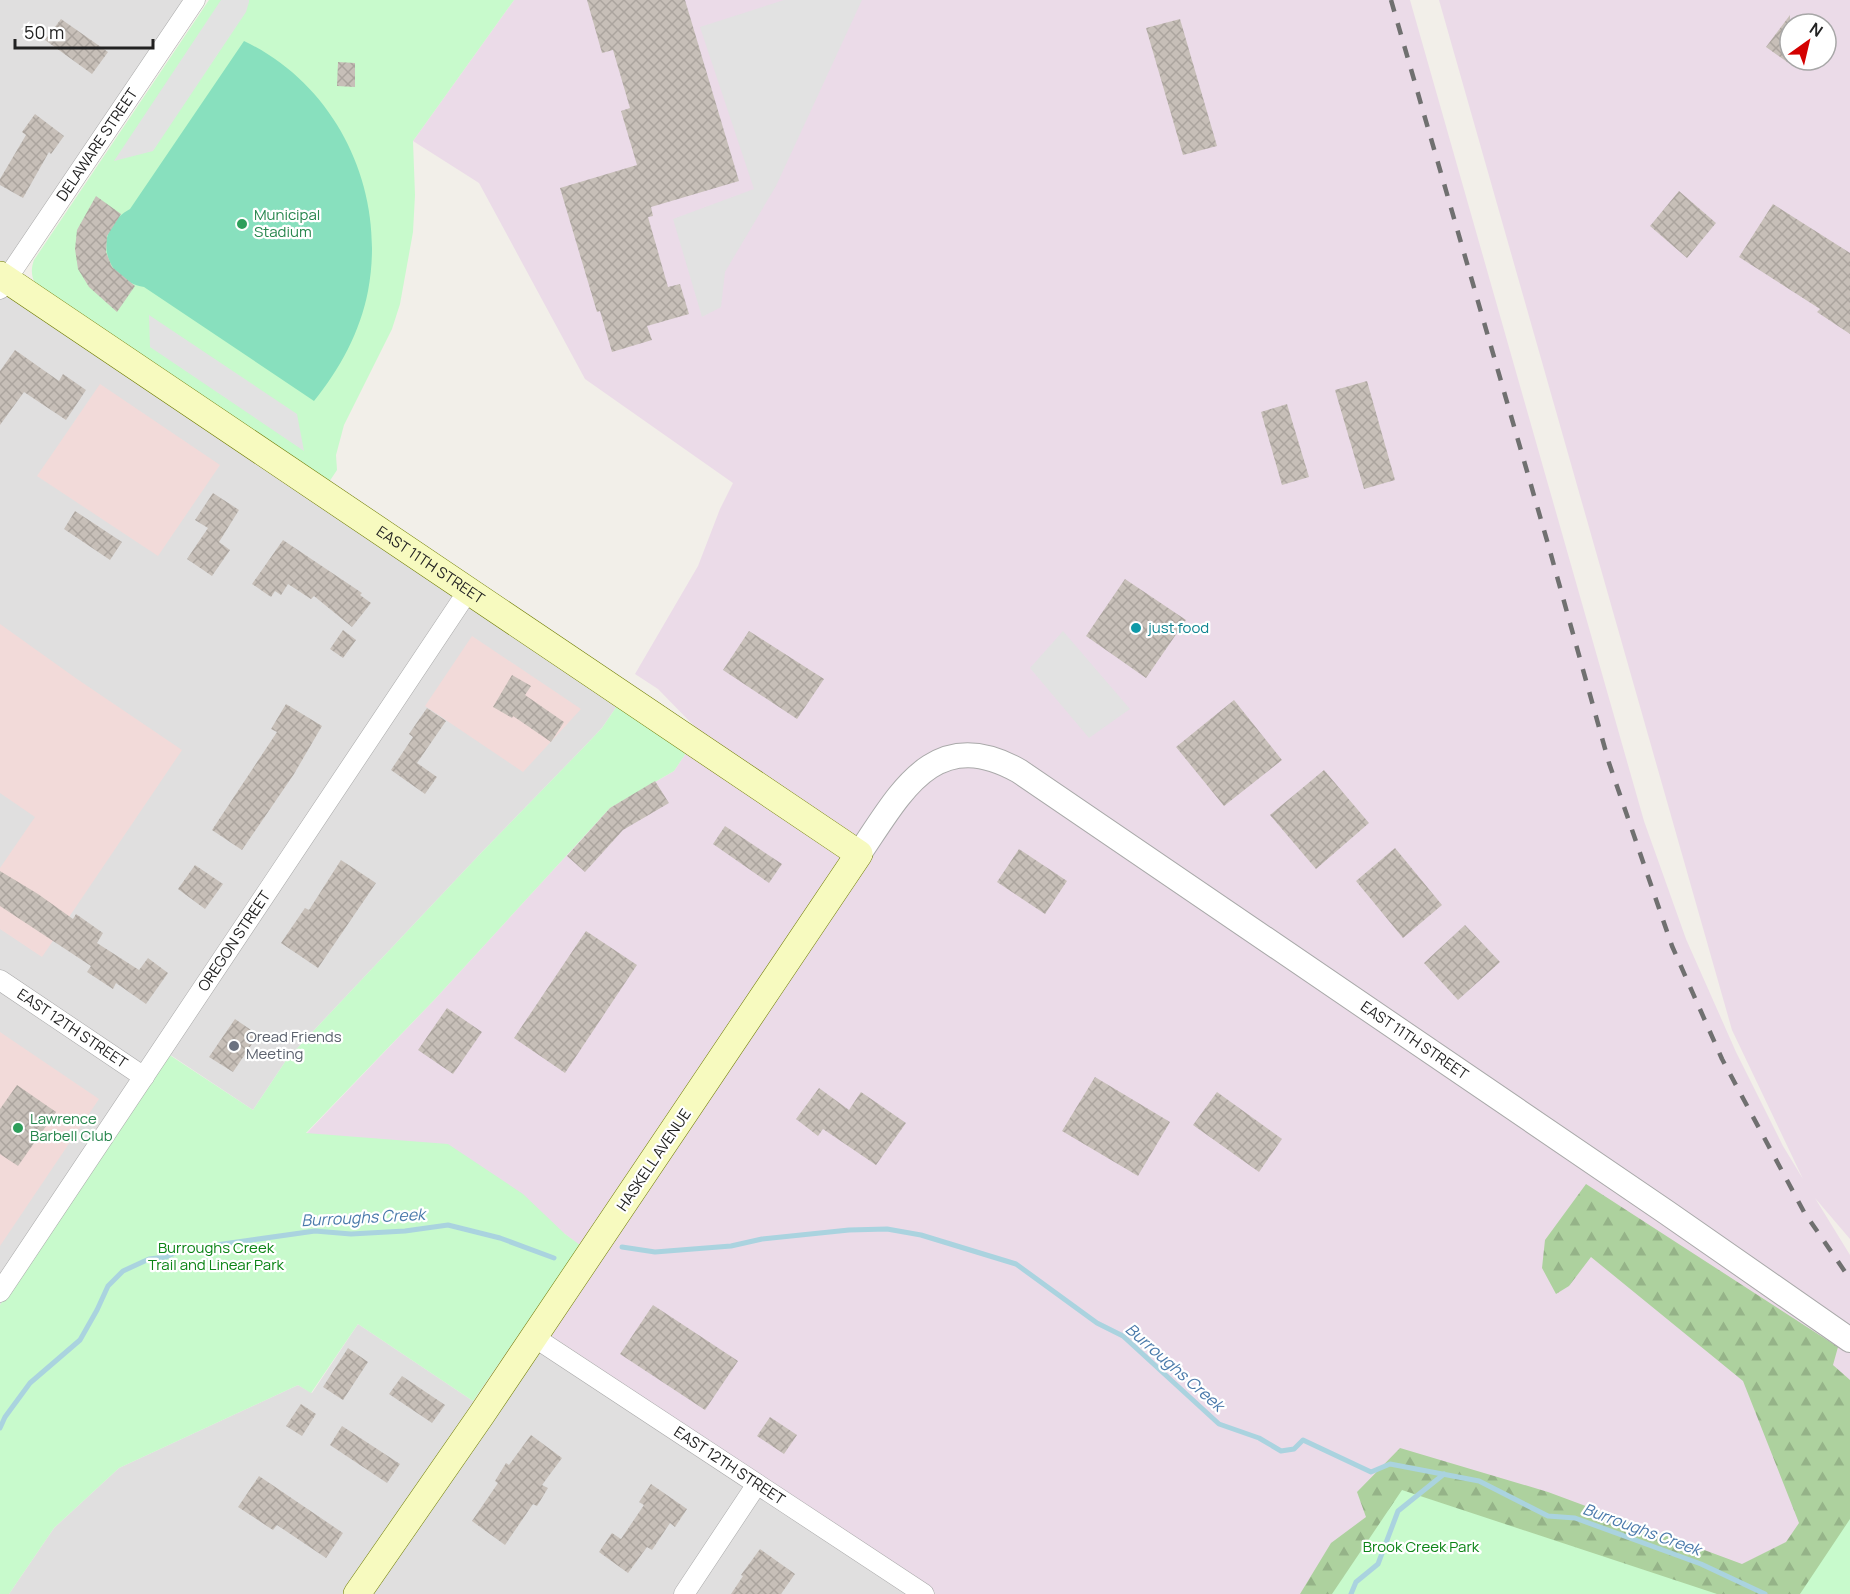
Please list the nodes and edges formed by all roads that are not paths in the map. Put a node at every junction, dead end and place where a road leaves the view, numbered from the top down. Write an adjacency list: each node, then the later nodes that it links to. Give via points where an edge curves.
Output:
1 (195, 0): 2 (street, DELAWARE STREET)
2 (2, 282): 3 (main road, EAST 11TH STREET)
3 (468, 591): 5 (main road, EAST 11TH STREET); 7 (street, OREGON STREET)
4 (972, 756): 5 (street, HASKELL AVENUE, via 956,756 919,773); 10 (street, EAST 11TH STREET, via 1001,761 1019,771)
5 (860, 855): 9 (main road, HASKELL AVENUE)
6 (0, 980): 7 (street, EAST 12TH STREET)
7 (144, 1077): 8 (street, OREGON STREET)
8 (0, 1292)
9 (534, 1337): 11 (street, EAST 12TH STREET); 12 (main road, HASKELL AVENUE)
10 (1850, 1340)
11 (757, 1484): 13 (street); 14 (street, EAST 12TH STREET)
12 (357, 1594)
13 (684, 1594)
14 (924, 1594)

